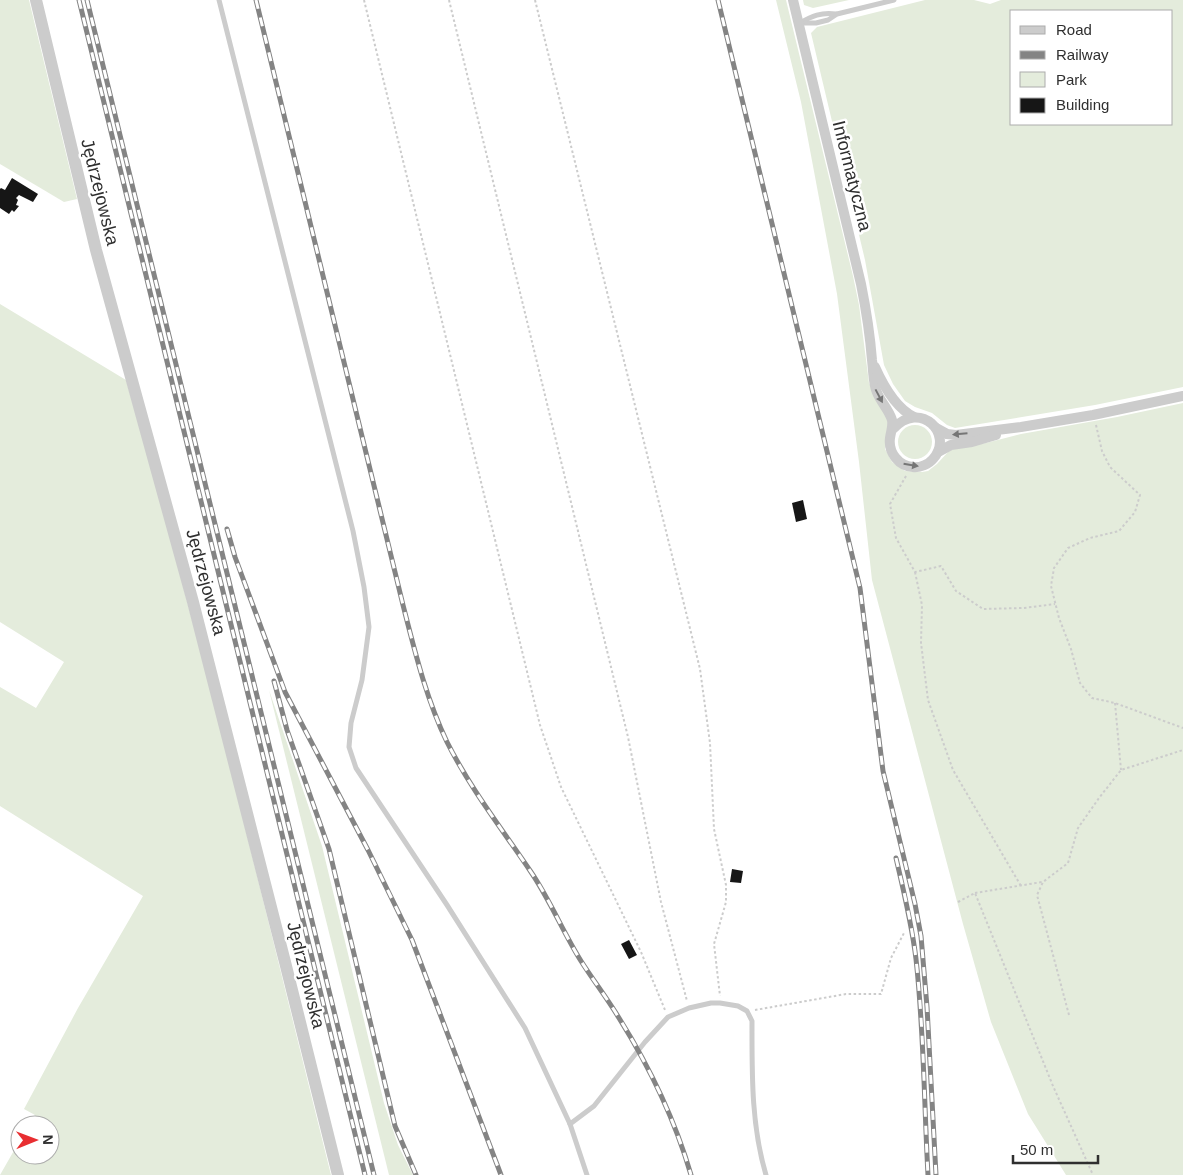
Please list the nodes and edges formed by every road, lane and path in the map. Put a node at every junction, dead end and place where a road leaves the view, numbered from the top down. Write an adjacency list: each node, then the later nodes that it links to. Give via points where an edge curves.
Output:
1 (36, 0): 35 (street, Jędrzejowska, via 96,250 196,611)
2 (219, 0): 34 (lane, via 353,531 364,587 369,627 367,654 351,723 349,747 356,768 525,1028)
3 (364, 0): 33 (path, via 540,725 561,787 641,952)
4 (449, 0): 30 (path, via 626,727 661,902)
5 (535, 0): 29 (path, via 700,669 710,743 714,829 726,885 726,902 714,944)
6 (793, 0): 8 (street, Informatyczna)
7 (894, 0): 8 (lane, via 837,14 828,20)
8 (798, 24): 9 (street, Informatyczna, via 861,284)
9 (872, 362): 12 (street, Informatyczna, via 901,408); 15 (street, Informatyczna, one-way to 15, via 875,388 890,414)
10 (1183, 396): 11 (street, Informatyczna)
11 (1093, 415): 13 (street, Informatyczna); 19 (path, via 1102,451 1110,467 1140,495 1134,512 1119,531 1090,538 1068,548 1054,568 1051,586)
12 (914, 417): 14 (street, Informatyczna, via 930,422); 15 (street, via 905,418)
13 (1021, 427): 14 (street, Informatyczna, one-way to 14, via 956,435); 16 (street, Informatyczna)
14 (936, 428): 16 (street, via 940,445)
15 (893, 429): 17 (street, Informatyczna, one-way to 17, via 891,451 896,459)
16 (938, 452): 17 (street, Informatyczna, via 926,464)
17 (911, 467): 18 (path, via 890,504 896,538)
18 (915, 572): 19 (path, via 941,566 956,591 983,609); 25 (path, via 922,605 921,643 928,700 953,770)
19 (1055, 604): 20 (path, via 1080,682 1092,698)
20 (1114, 703): 21 (path); 23 (path)
21 (1183, 728)
22 (1183, 750): 23 (path)
23 (1121, 770): 24 (path, via 1078,828 1068,863)
24 (1043, 882): 25 (path); 32 (path, via 1037,895)
25 (1021, 886): 26 (path)
26 (975, 893): 27 (path); 38 (path, via 1053,1086)
27 (958, 902)
28 (904, 933): 31 (path, via 891,958 881,994 846,994)
29 (720, 1003): 30 (lane); 31 (lane)
30 (689, 1008): 33 (lane)
31 (747, 1011): 37 (lane, via 752,1021 752,1093)
32 (1069, 1015)
33 (668, 1017): 34 (lane, via 594,1106)
34 (570, 1124): 36 (lane)
35 (338, 1175)
36 (587, 1175)
37 (766, 1175)
38 (1093, 1175)

